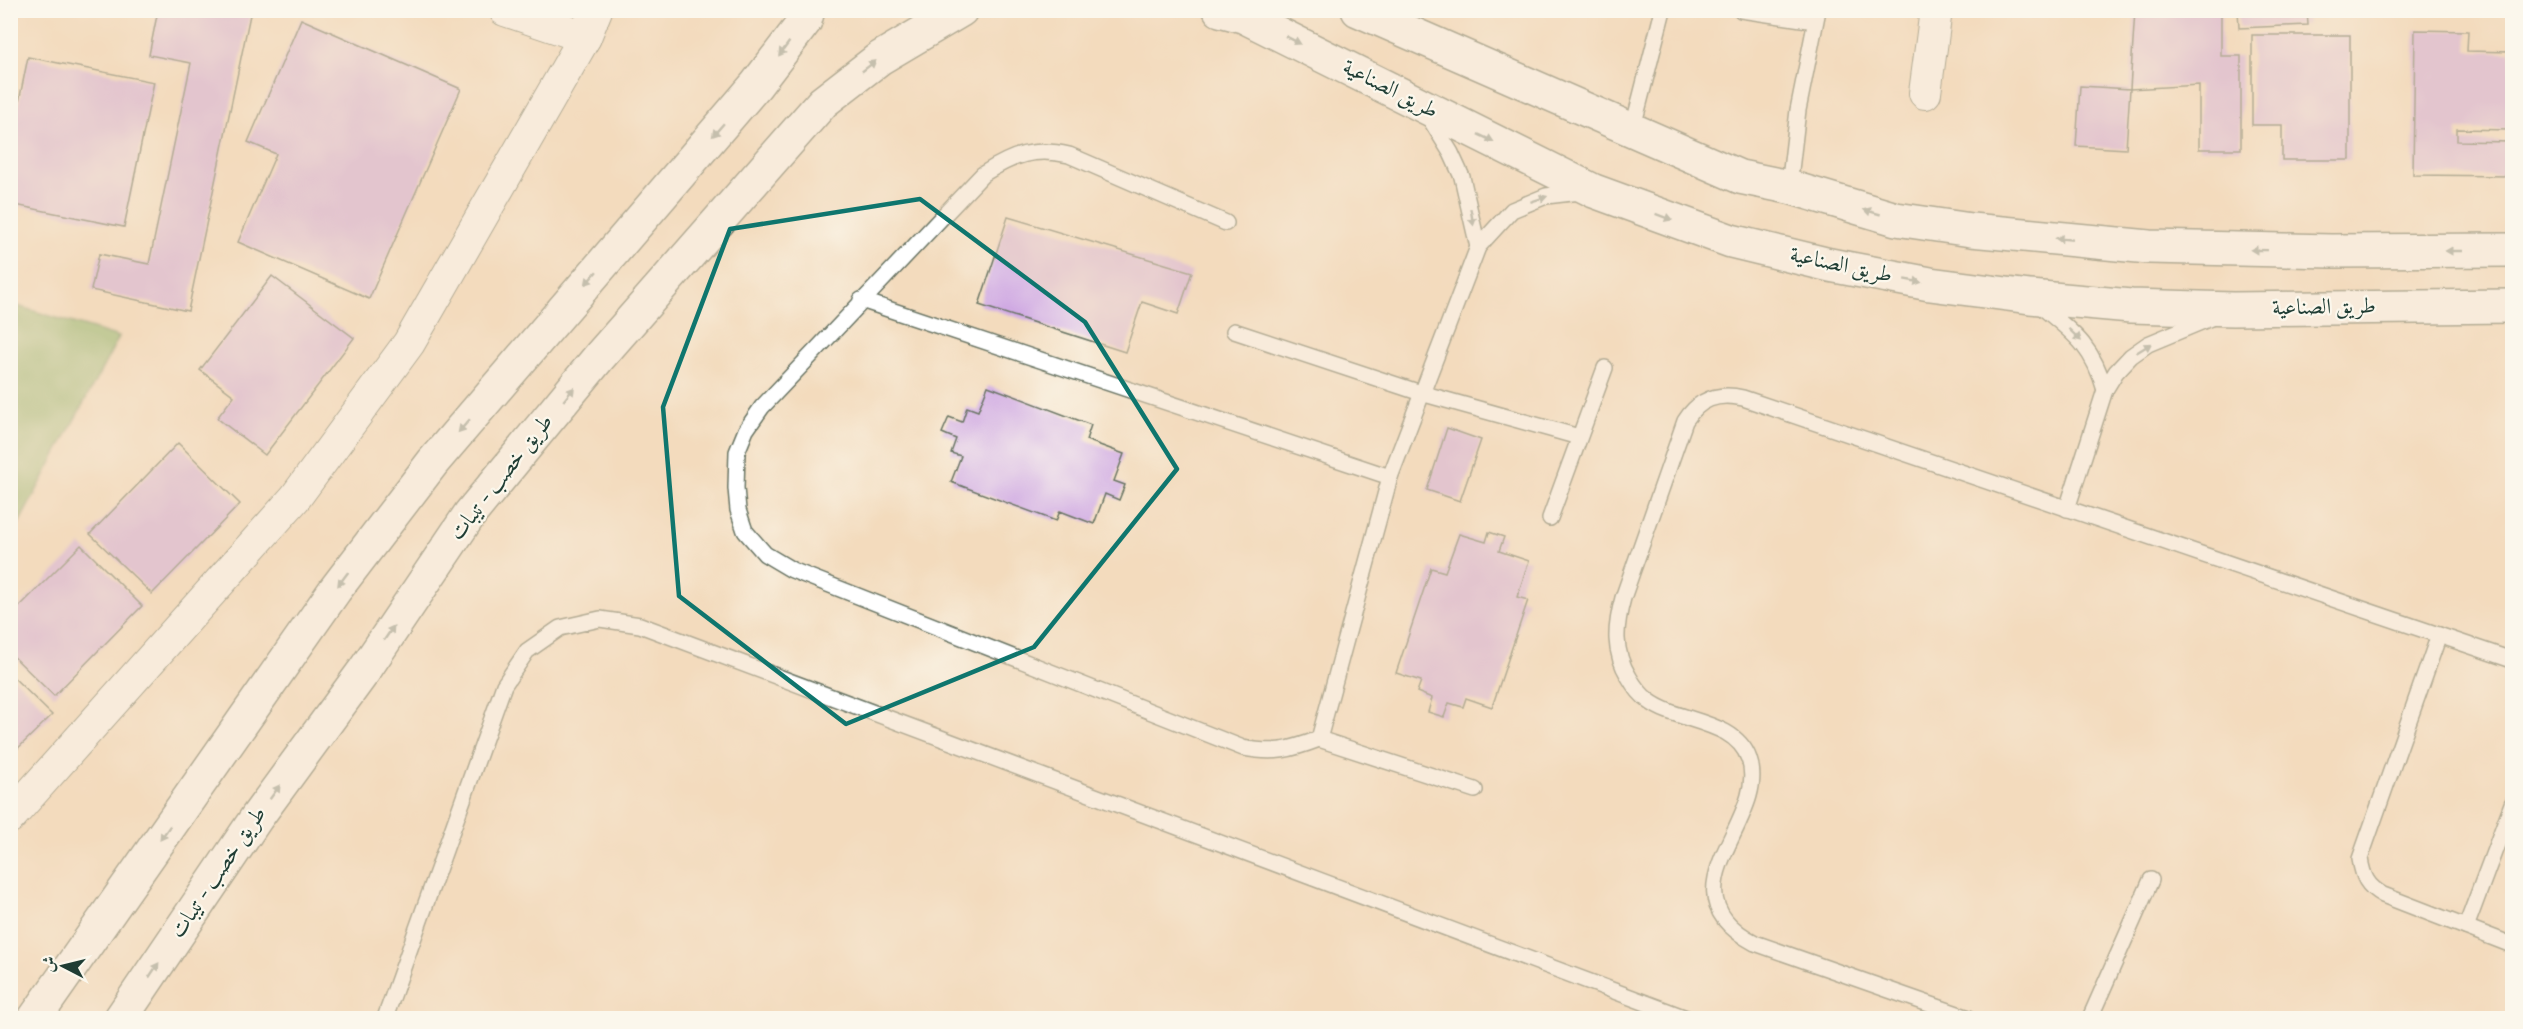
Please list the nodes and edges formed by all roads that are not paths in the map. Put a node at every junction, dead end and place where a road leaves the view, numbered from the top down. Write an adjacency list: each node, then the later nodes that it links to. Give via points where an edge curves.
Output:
1 (505, 10): 10 (street)
2 (808, 10): 40 (highway, one-way to 40, via 805,21 756,86 398,507 335,590)
3 (961, 10): 41 (highway, طريق خصب - تيبات, one-way to 3, via 470,513 600,356 823,102 880,58)
4 (1220, 10): 12 (highway, طريق الصناعية, one-way to 12, via 1243,16)
5 (1358, 10): 13 (highway)
6 (1663, 10): 13 (lane)
7 (1741, 10): 9 (lane)
8 (1936, 10): 11 (street)
9 (1817, 16): 14 (lane, via 1798,110)
10 (590, 24): 36 (street, via 409,343 295,498)
11 (1925, 93)
12 (1423, 107): 15 (highway, طريق الصناعية, one-way to 15); 17 (lane, one-way to 17, via 1462,177)
13 (1632, 131): 14 (highway, via 1740,177)
14 (1789, 187): 18 (highway, one-way to 14, via 2149,247 1896,219)
15 (1594, 191): 17 (lane, one-way to 15, via 1512,210 1528,202); 19 (highway, طريق الصناعية, one-way to 19, via 1731,242 1929,284)
16 (1226, 223): 20 (lane, via 1069,155 1047,150 1027,153 1007,159 983,174)
17 (1478, 247): 26 (lane)
18 (2512, 250)
19 (2030, 297): 22 (highway, طريق الصناعية, via 2131,306); 25 (lane, one-way to 25, via 2090,351)
20 (861, 300): 28 (lane); 33 (lane, via 762,407 736,452 738,510 745,531 765,554 846,593 1244,748 1266,753)
21 (2512, 306): 22 (highway, طريق الصناعية)
22 (2233, 309): 25 (lane, one-way to 22, via 2116,372 2148,344)
23 (1234, 331): 26 (lane)
24 (1605, 368): 27 (lane)
25 (2105, 390): 29 (lane)
26 (1421, 393): 27 (lane); 28 (lane)
27 (1579, 436): 30 (lane)
28 (1390, 477): 33 (lane)
29 (2067, 509): 31 (lane); 44 (lane, via 1743,398 1716,396 1692,409 1685,421 1617,620 1616,644 1622,666 1634,685 1650,701 1670,712 1735,739 1749,758 1753,781 1716,878 1716,899 1723,918 1737,934)
30 (1550, 518)
31 (2439, 636): 32 (lane); 38 (lane, via 2360,859 2362,874 2370,887)
32 (2512, 660)
33 (1319, 739): 34 (lane)
34 (1475, 790)
35 (2512, 804): 38 (lane)
36 (10, 817)
37 (2151, 880): 45 (lane)
38 (2466, 927): 39 (lane)
39 (2512, 945)
40 (35, 1018)
41 (121, 1018)
42 (385, 1018): 43 (lane, via 504,685 527,651 560,628 600,619 640,625)
43 (1686, 1018)
44 (1969, 1018)
45 (2090, 1018)

